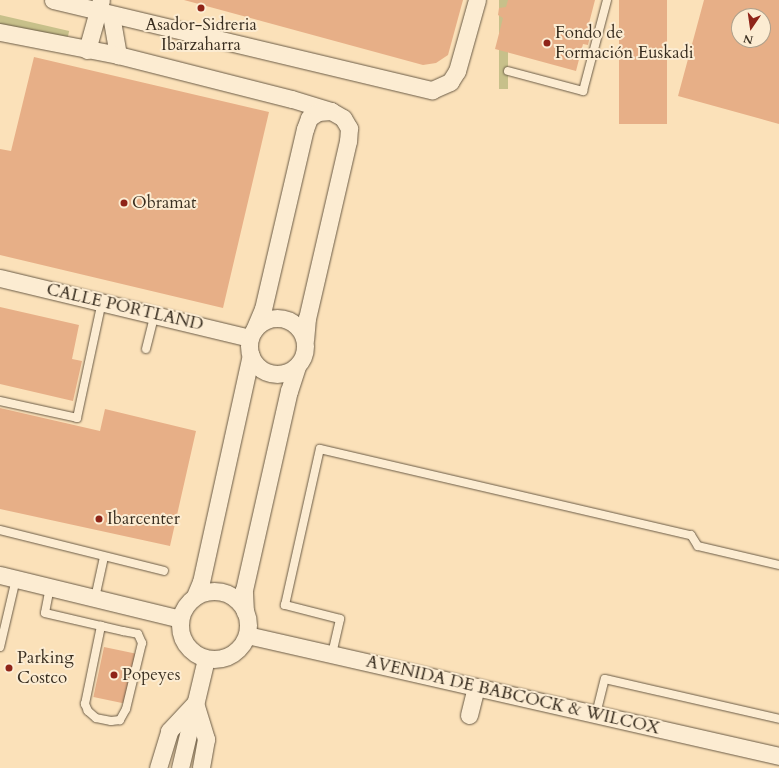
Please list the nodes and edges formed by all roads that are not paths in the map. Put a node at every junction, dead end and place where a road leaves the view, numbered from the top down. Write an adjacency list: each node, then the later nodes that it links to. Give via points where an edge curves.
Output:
1 (53, 0): 4 (street)
2 (477, 0): 4 (street, via 457,71 450,82 432,90)
3 (607, 0): 8 (lane, via 583,91)
4 (103, 9): 6 (street); 7 (street)
5 (0, 32): 6 (street)
6 (87, 50): 7 (street)
7 (118, 55): 9 (street)
8 (508, 71)
9 (331, 111): 13 (street, via 318,112 309,118 305,129 263,309); 14 (street, via 344,118 349,128 348,141 307,318)
10 (0, 278): 11 (street, CALLE PORTLAND)
11 (102, 301): 12 (street, CALLE PORTLAND); 18 (lane, via 77,418)
12 (155, 314): 13 (street, CALLE PORTLAND); 15 (lane)
13 (252, 334): 14 (street, via 268,319 285,318 301,330); 16 (street)
14 (305, 339): 17 (street, via 303,358)
15 (146, 350)
16 (251, 356): 17 (street, via 255,363 270,373 289,371); 25 (street, via 201,582)
17 (297, 366): 27 (street, via 244,590)
18 (0, 401)
19 (0, 530): 20 (lane)
20 (104, 557): 22 (lane); 26 (lane)
21 (779, 565): 33 (lane, via 698,546 691,535 320,449 285,605 340,619)
22 (164, 572)
23 (8, 577): 24 (street); 29 (lane)
24 (50, 587): 26 (street); 30 (lane, via 45,613)
25 (195, 596): 27 (street, via 218,591 229,594); 28 (street, via 188,602)
26 (95, 598): 28 (street)
27 (246, 612): 31 (street)
28 (180, 619): 34 (street, via 180,630 188,648)
29 (2, 626): 32 (lane)
30 (101, 626): 30 (lane, via 85,704 96,718 120,720 126,708 142,644 138,634)
31 (247, 635): 33 (street, AVENIDA DE BABCOCK & WILCOX); 34 (street, via 236,652 216,660)
32 (0, 647)
33 (332, 654): 35 (street, AVENIDA DE BABCOCK & WILCOX)
34 (206, 659): 36 (street)
35 (476, 687): 37 (street, AVENIDA DE BABCOCK & WILCOX); 38 (street)
36 (195, 703): 41 (street, via 169,731); 42 (street); 43 (street, via 206,739)
37 (596, 714): 39 (lane, via 605,679); 40 (street, AVENIDA DE BABCOCK & WILCOX)
38 (469, 715)
39 (779, 719)
40 (779, 756)
41 (158, 768)
42 (180, 768)
43 (201, 768)

